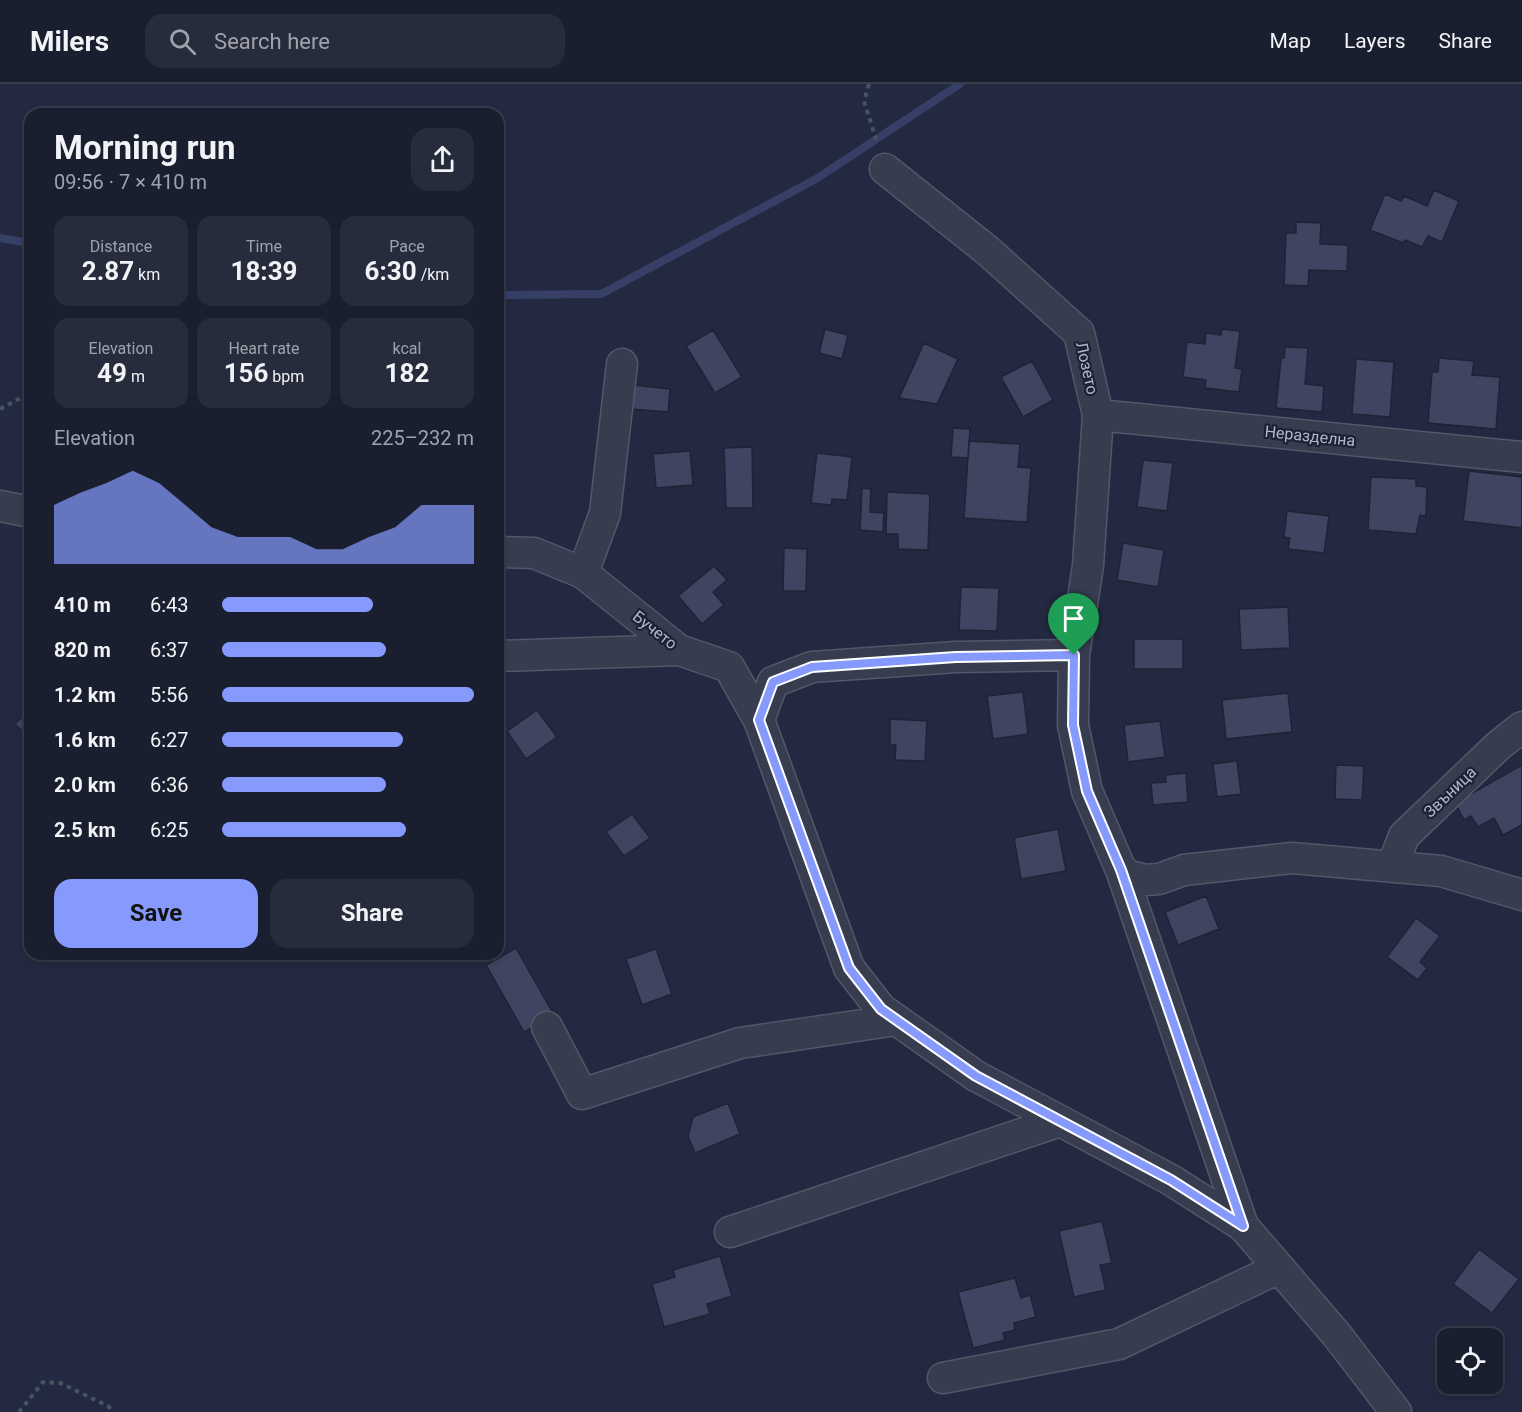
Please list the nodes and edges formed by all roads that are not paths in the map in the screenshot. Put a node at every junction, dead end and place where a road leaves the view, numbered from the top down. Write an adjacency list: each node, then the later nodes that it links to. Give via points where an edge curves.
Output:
1 (885, 169): 3 (street, Лозето, via 988,251 1079,333)
2 (622, 364): 8 (street, via 605,513)
3 (1098, 415): 4 (street, Неразделна); 10 (street, Лозето, via 1088,566)
4 (1522, 457)
5 (0, 506): 6 (street)
6 (24, 511)
7 (504, 552): 8 (street, Бучето, via 534,553)
8 (583, 573): 9 (street, Бучето)
9 (679, 650): 11 (street); 12 (street, Бучето, via 729,667)
10 (1074, 655): 12 (street, via 956,657 812,667 773,682); 15 (street, Лозето, via 1073,725 1087,791)
11 (504, 656)
12 (759, 720): 17 (street, Бучето, via 849,968 881,1009)
13 (1522, 727): 14 (street, Звъница, via 1404,836)
14 (1392, 867): 15 (street, via 1292,858 1184,870 1145,880); 16 (street, via 1441,871)
15 (1121, 870): 20 (street, Лозето)
16 (1522, 896)
17 (897, 1020): 18 (street, via 740,1043 582,1094); 19 (street, Бучето, via 976,1076)
18 (547, 1027)
19 (1060, 1121): 20 (street, Бучето, via 1171,1180); 21 (street)
20 (1243, 1226): 22 (street)
21 (730, 1232)
22 (1279, 1268): 23 (street, via 1119,1344); 24 (street)
23 (943, 1378)
24 (1396, 1412)

